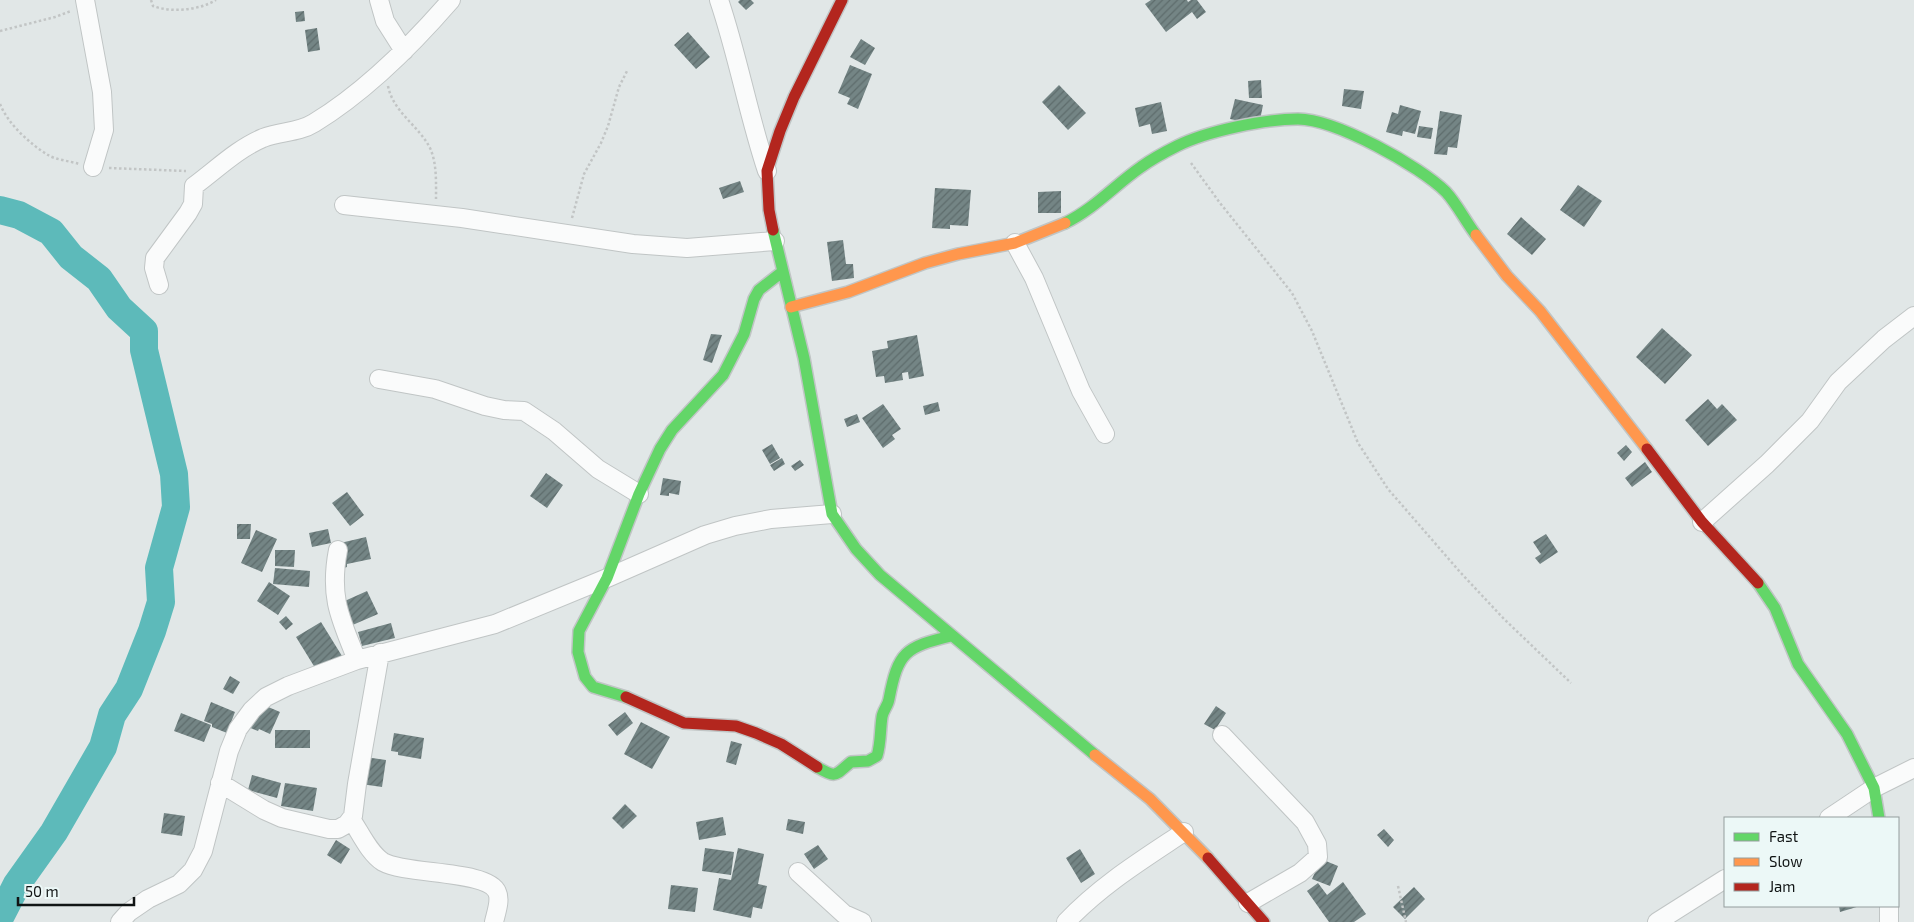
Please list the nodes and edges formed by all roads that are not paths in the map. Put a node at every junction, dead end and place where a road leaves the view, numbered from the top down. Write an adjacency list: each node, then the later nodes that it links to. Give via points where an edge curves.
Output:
1 (379, 0): 6 (street, via 385,21)
2 (451, 0): 6 (street)
3 (719, 0): 8 (street)
4 (842, 0): 8 (street, via 794,97)
5 (86, 2): 7 (street, via 102,92 104,130)
6 (404, 51): 13 (street, via 316,122 303,130 263,138 225,160 194,186 190,208 154,262)
7 (93, 167)
8 (766, 171): 10 (street)
9 (344, 205): 10 (street, via 633,244 687,248)
10 (775, 241): 12 (street)
11 (1015, 243): 14 (street, via 925,263 848,292); 17 (street, via 1034,278 1081,391); 20 (street, via 1079,216 1142,166 1178,145 1215,132 1262,123 1299,120 1323,123 1406,161 1446,192 1480,242 1628,422)
12 (782, 272): 14 (street); 18 (street, via 759,290 744,334 723,375 672,430)
13 (159, 285)
14 (792, 307): 19 (street)
15 (1914, 316): 20 (street, via 1838,382 1810,421)
16 (379, 380): 18 (street, via 435,389 504,410 524,411 554,431 598,469)
17 (1105, 434)
18 (639, 494): 22 (street)
19 (832, 514): 22 (street, via 771,519 735,526 705,535); 23 (street, via 856,550 880,575)
20 (1702, 522): 29 (street, via 1764,589 1798,664 1847,734)
21 (338, 550): 25 (street, via 335,598)
22 (607, 578): 23 (street, via 579,632 580,664 593,687 623,696 684,723 736,726 756,733 835,776 851,762 868,761 878,756 883,710 905,654 914,646); 24 (street, via 495,624)
23 (951, 636): 33 (street, via 1150,799)
24 (380, 654): 25 (street); 32 (street)
25 (357, 660): 28 (street, via 266,697 238,729)
26 (1222, 735): 36 (street, via 1304,822 1317,844 1318,857 1300,873)
27 (1914, 768): 29 (street)
28 (220, 783): 32 (street, via 282,818 338,829); 38 (street, via 203,851 192,870 179,884 148,899 128,912)
29 (1874, 788): 30 (street); 31 (street)
30 (1830, 817)
31 (1880, 817)
32 (351, 818): 39 (street, via 375,855 384,862 491,884 499,897)
33 (1184, 832): 36 (street); 41 (street, via 1122,872)
34 (798, 872): 40 (street, via 844,914)
35 (1724, 880): 43 (street)
36 (1248, 903): 42 (street)
37 (1889, 907): 44 (street)
38 (120, 922)
39 (494, 922)
40 (862, 922)
41 (1066, 922)
42 (1264, 922)
43 (1656, 922)
44 (1889, 922)

